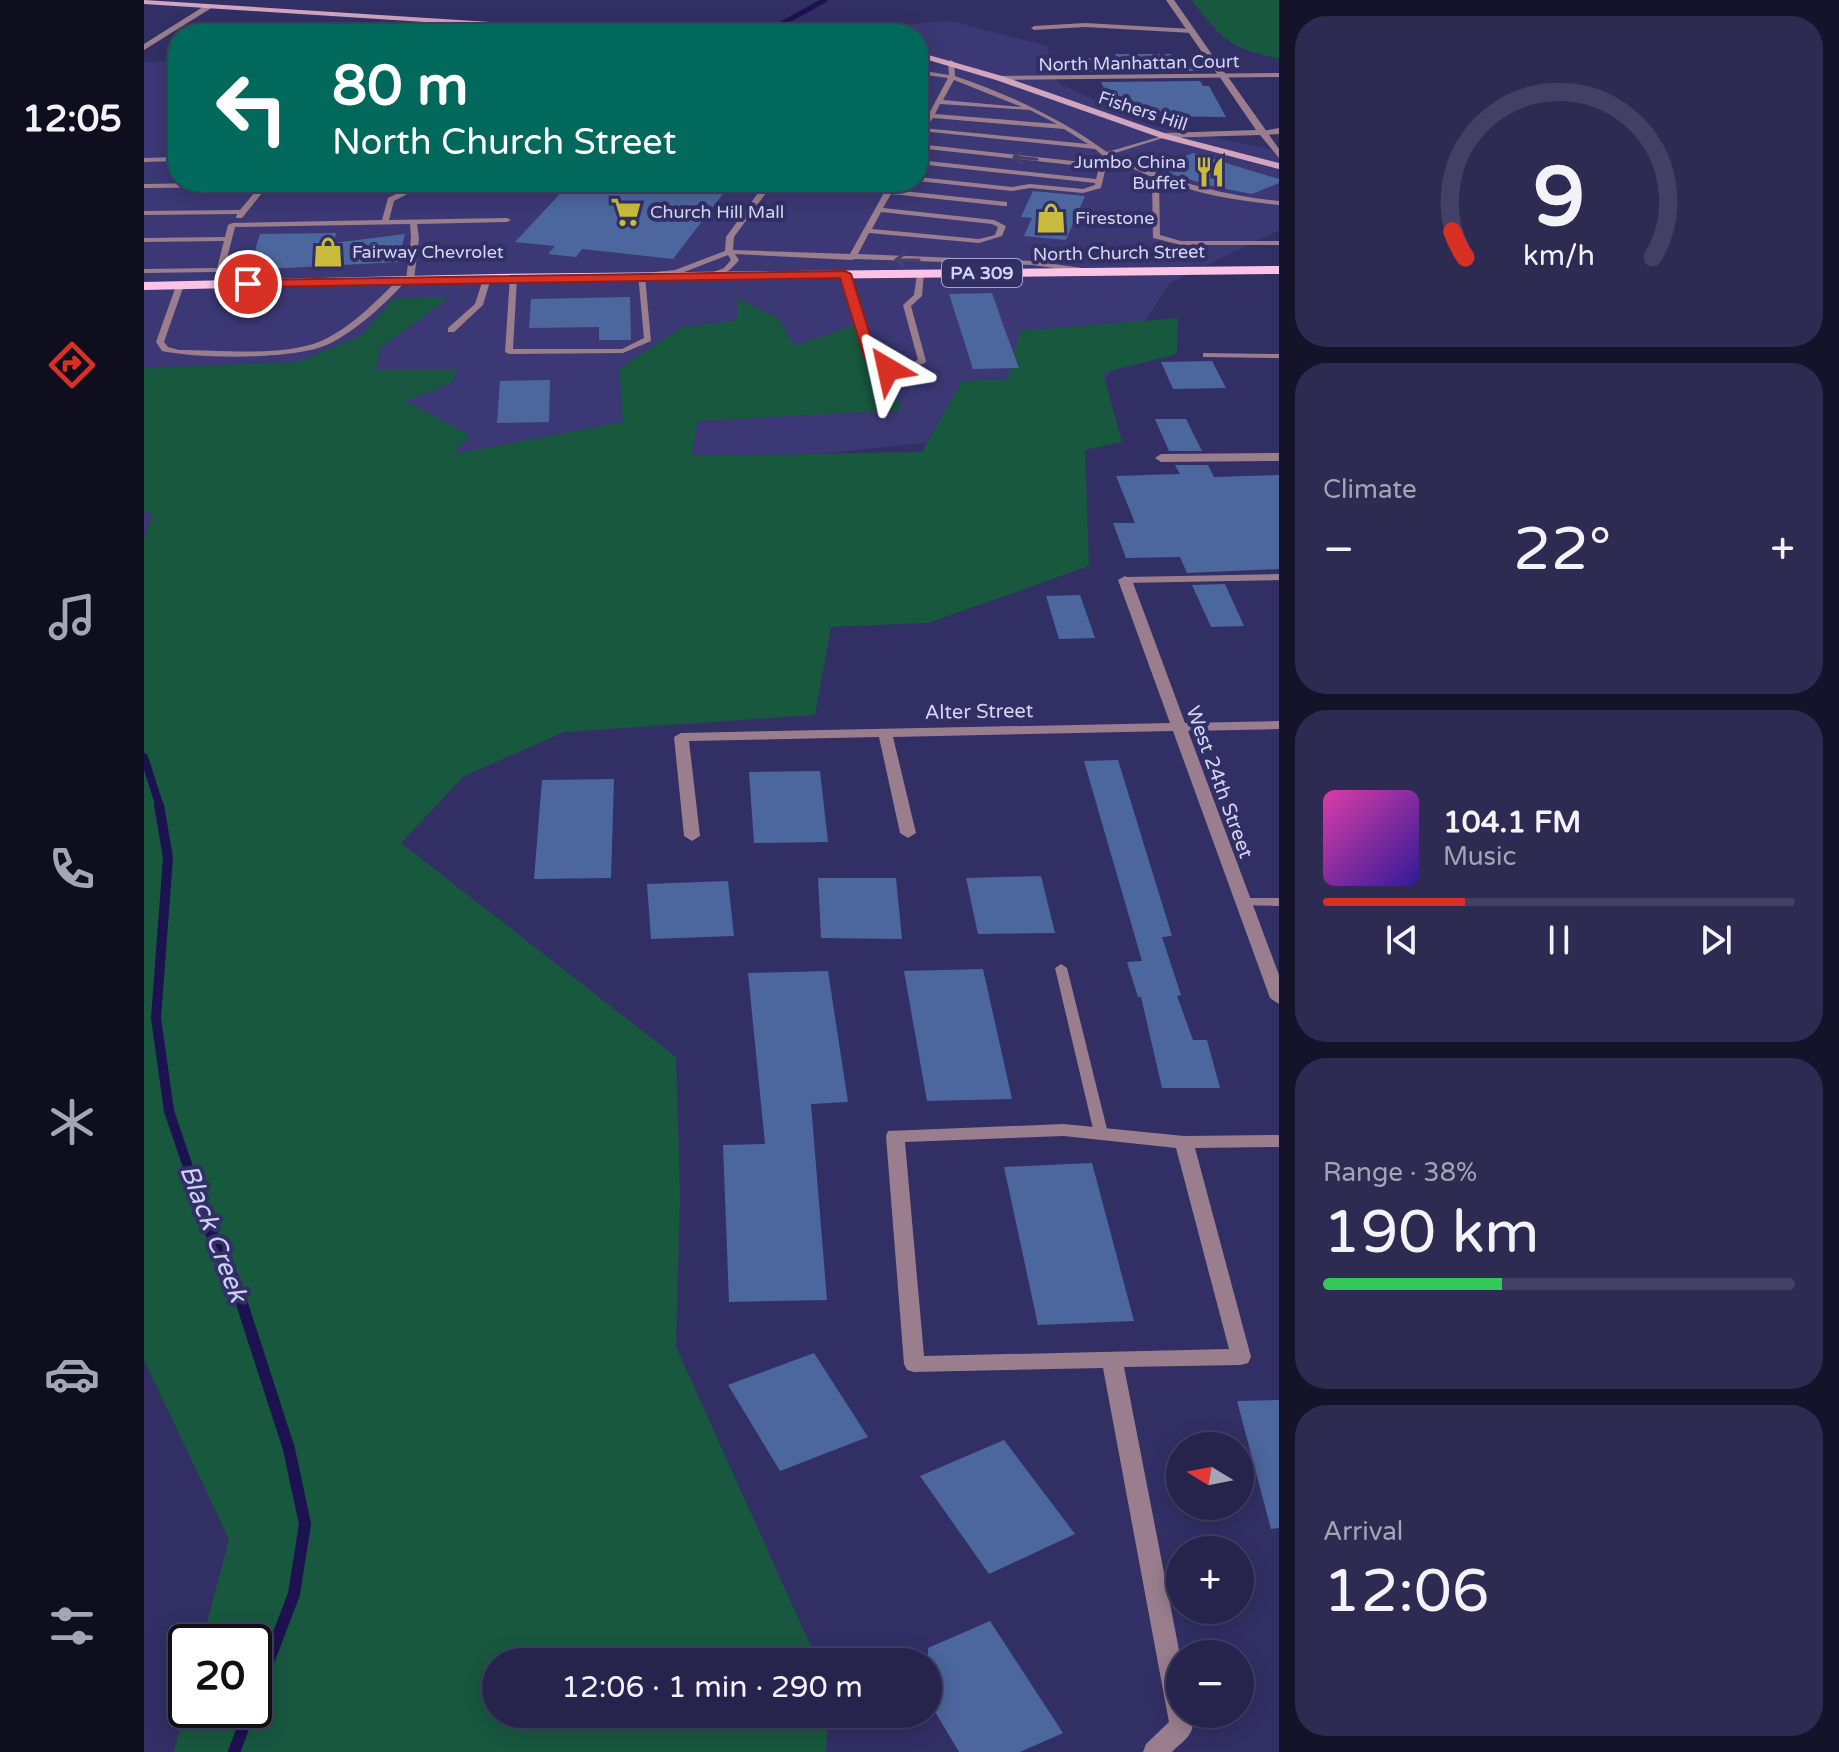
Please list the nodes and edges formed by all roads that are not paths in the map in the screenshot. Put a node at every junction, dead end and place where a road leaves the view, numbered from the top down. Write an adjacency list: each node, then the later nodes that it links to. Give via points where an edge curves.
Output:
1 (1170, 0): 8 (street)
2 (144, 2): 3 (main road)
3 (209, 7): 4 (main road); 5 (street)
4 (479, 23): 6 (main road)
5 (182, 24)
6 (494, 24)
7 (1034, 28): 8 (lane)
8 (1192, 31): 15 (street)
9 (168, 33): 10 (street)
10 (144, 48)
11 (928, 56): 12 (main road, Fishers Hill)
12 (951, 62): 16 (lane); 17 (main road, Fishers Hill)
13 (928, 73): 16 (lane)
14 (1279, 75): 15 (lane, North Manhattan Court)
15 (1223, 76): 17 (lane, North Manhattan Court); 25 (street)
16 (952, 77): 18 (lane); 19 (lane)
17 (999, 78): 26 (main road, Fishers Hill)
18 (939, 102): 19 (lane); 20 (lane)
19 (1036, 109): 22 (lane)
20 (931, 116): 21 (lane); 22 (lane)
21 (928, 121)
22 (1071, 127): 28 (lane)
23 (928, 131): 28 (lane)
24 (1279, 131): 25 (street)
25 (1261, 132): 26 (street); 30 (street)
26 (1164, 136): 29 (lane); 35 (main road, Fishers Hill)
27 (928, 147): 34 (lane, one-way to 27)
28 (1098, 148): 29 (lane)
29 (1106, 154): 34 (lane); 36 (lane)
30 (1279, 155)
31 (168, 159): 32 (lane)
32 (144, 160)
33 (928, 163): 38 (lane)
34 (1102, 166): 38 (lane)
35 (1279, 166)
36 (1155, 178): 47 (lane, via 1236,200); 59 (lane, via 1156,236 1181,243)
37 (928, 180): 41 (lane)
38 (1099, 181): 41 (lane, via 1083,191)
39 (144, 186): 40 (lane)
40 (168, 186)
41 (1012, 189): 46 (lane)
42 (259, 192): 49 (lane)
43 (407, 192): 52 (lane, via 391,200)
44 (763, 192): 60 (lane, via 730,237)
45 (888, 192): 46 (lane); 48 (lane)
46 (1004, 204): 54 (lane)
47 (1279, 204)
48 (879, 210): 54 (lane); 56 (lane)
49 (243, 212): 50 (lane); 55 (lane)
50 (144, 213)
51 (507, 220): 53 (lane)
52 (385, 222): 53 (lane); 55 (lane)
53 (413, 222): 72 (lane)
54 (994, 222): 56 (lane, via 1002,226 998,236 979,241)
55 (232, 225): 57 (lane)
56 (867, 231): 61 (lane)
57 (228, 239): 58 (lane); 69 (lane)
58 (144, 240)
59 (1279, 243)
60 (729, 252): 61 (lane); 67 (lane, via 676,272); 68 (lane, via 735,260 727,270)
61 (852, 258): 64 (lane, one-way to 61, via 1032,263)
62 (1279, 270): 64 (main road, North Church Street / PA 309)
63 (144, 271): 69 (lane)
64 (1096, 272): 66 (main road, North Church Street / PA 309)
65 (845, 274): 66 (main road, North Church Street / PA 309); 66 (lane, via 872,359 888,369 922,361 907,305 918,296); 68 (main road, North Church Street / PA 309)
66 (921, 274)
67 (634, 276): 68 (main road, North Church Street / PA 309); 71 (main road, North Church Street / PA 309); 71 (lane, via 648,339 623,351 509,352)
68 (707, 276)
69 (218, 277): 72 (main road, North Church Street / PA 309); 73 (main road, North Church Street / PA 309)
70 (491, 278): 71 (main road, North Church Street / PA 309); 72 (main road, North Church Street / PA 309); 75 (lane, via 479,305)
71 (513, 278)
72 (406, 280): 73 (lane, via 324,343 285,351 165,349 160,342)
73 (180, 285): 74 (main road, North Church Street / PA 309)
74 (144, 286)
75 (451, 330)
76 (1206, 355): 77 (lane)
77 (1279, 356)
78 (1279, 457): 79 (street)
79 (1161, 458)
80 (1279, 577): 81 (lane)
81 (1125, 580): 83 (street, West 24th Street)
82 (1279, 725): 83 (street, Alter Street)
83 (1179, 727): 84 (street, Alter Street); 87 (street, West 24th Street)
84 (885, 733): 85 (street); 86 (street, Alter Street, via 681,737)
85 (908, 833)
86 (692, 836)
87 (1242, 902): 88 (lane); 90 (street, West 24th Street)
88 (1279, 902)
89 (1061, 968): 91 (lane)
90 (1279, 998)
91 (1101, 1133): 93 (street); 94 (street, via 895,1136 914,1364)
92 (1279, 1141): 93 (street)
93 (1184, 1142): 94 (street, via 1241,1357)
94 (1112, 1361): 95 (street, via 1182,1726)
95 (1155, 1752)

